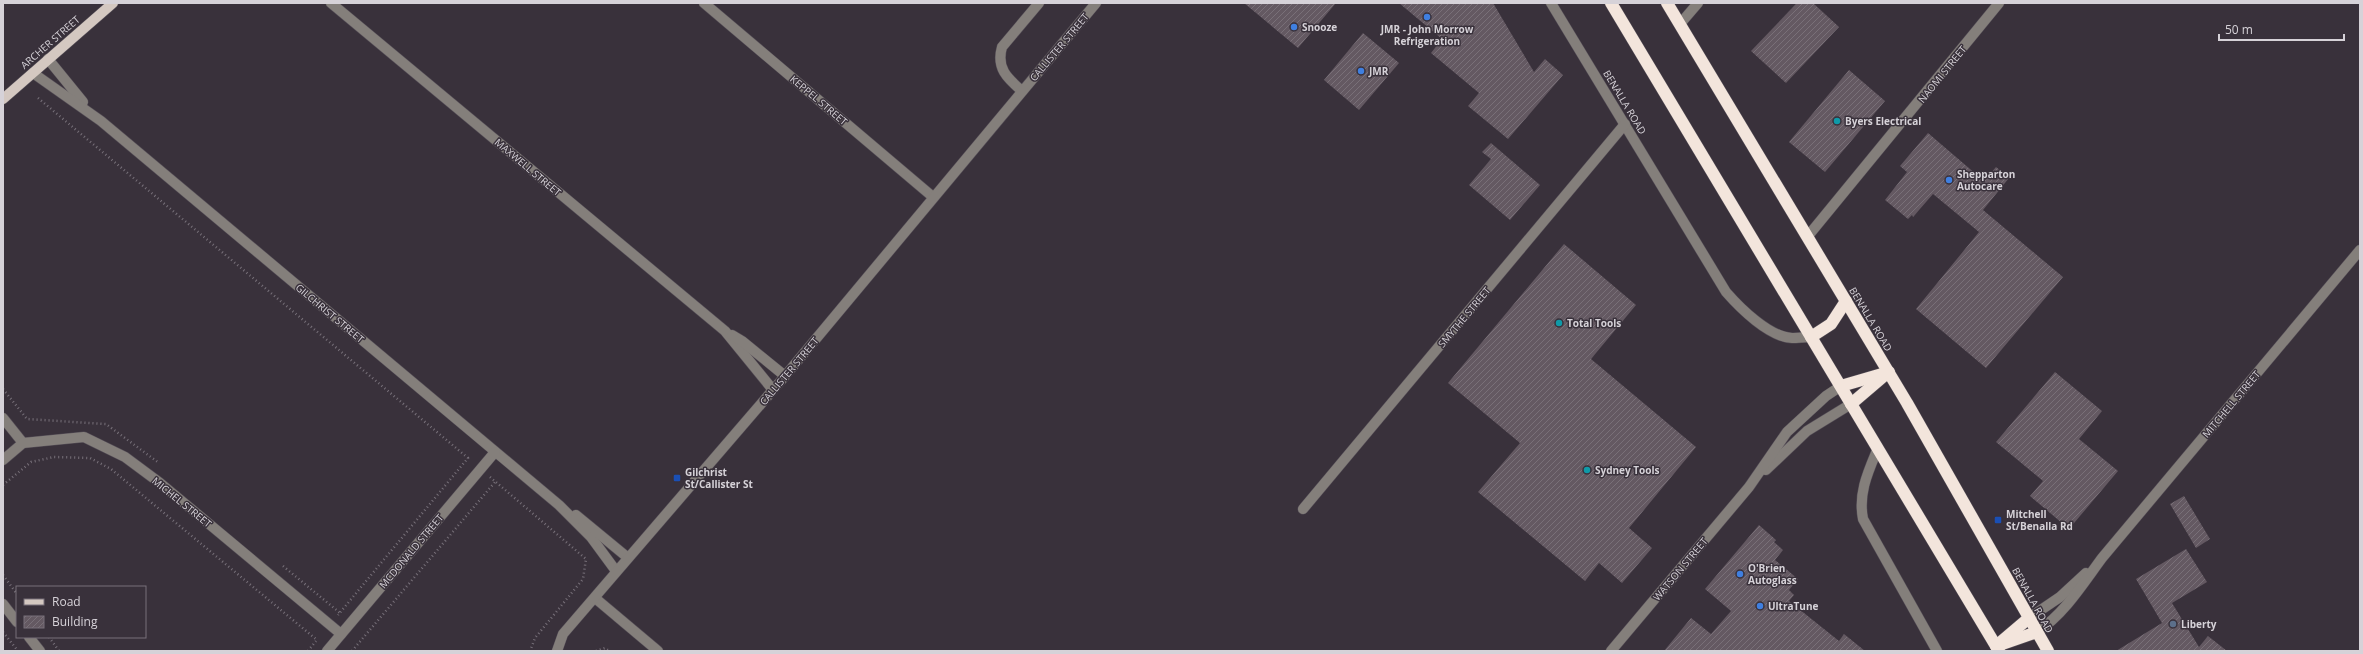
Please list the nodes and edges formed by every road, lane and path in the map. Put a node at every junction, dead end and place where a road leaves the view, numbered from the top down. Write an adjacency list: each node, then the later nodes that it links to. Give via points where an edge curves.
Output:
1 (113, 3): 12 (main road, ARCHER STREET)
2 (331, 3): 23 (street, MAXWELL STREET)
3 (704, 3): 19 (street, KEPPEL STREET)
4 (1039, 3): 14 (street, CALLISTER STREET, via 1002,47 1000,55 999,64 1003,72)
5 (1096, 3): 14 (street, CALLISTER STREET)
6 (1551, 3): 18 (street, BENALLA ROAD)
7 (1611, 3): 24 (highway)
8 (1667, 3): 11 (highway, BENALLA ROAD)
9 (1698, 3): 11 (street)
10 (2000, 3): 20 (street, NAOMI STREET)
11 (1680, 24): 20 (highway, BENALLA ROAD)
12 (48, 59): 13 (main road, ARCHER STREET); 17 (street, GILCHRIST STREET)
13 (33, 73): 16 (main road, ARCHER STREET); 17 (street, GILCHRIST STREET)
14 (1022, 91): 19 (street, CALLISTER STREET)
15 (38, 98): 34 (path)
16 (3, 99)
17 (101, 121): 33 (street, GILCHRIST STREET)
18 (1625, 124): 24 (street, BENALLA ROAD, via 1726,292 1740,309 1771,329 1791,338); 41 (street, SMYTHE STREET)
19 (933, 197): 26 (street, CALLISTER STREET)
20 (1808, 236): 22 (highway, BENALLA ROAD)
21 (2360, 250): 43 (street, MITCHELL STREET)
22 (1846, 301): 24 (highway, via 1831,324); 25 (highway, BENALLA ROAD)
23 (725, 331): 26 (street, MAXWELL STREET, via 742,341); 28 (street, MAXWELL STREET)
24 (1811, 337): 27 (highway)
25 (1889, 372): 27 (highway); 29 (highway); 49 (highway, BENALLA ROAD)
26 (785, 376): 28 (street, CALLISTER STREET)
27 (1841, 386): 29 (highway); 39 (street, WATSON STREET, via 1826,396 1787,432)
28 (772, 390): 42 (street, CALLISTER STREET)
29 (1851, 404): 32 (highway); 39 (street, WATSON STREET, via 1807,431)
30 (3, 418): 31 (street)
31 (23, 443): 35 (street); 51 (street, MICHEL STREET, via 84,437 125,457 160,483)
32 (1878, 448): 58 (highway); 71 (street, via 1864,483 1860,504 1863,519)
33 (495, 452): 36 (street, MCDONALD STREET); 40 (street, GILCHRIST STREET)
34 (468, 458): 36 (path); 51 (path)
35 (3, 460)
36 (480, 469): 37 (path); 54 (street, MCDONALD STREET)
37 (495, 482): 64 (path); 65 (path, via 586,559 583,579 535,638)
38 (3, 485): 57 (path, via 31,462 54,457 90,458 111,469)
39 (1749, 487): 70 (street, WATSON STREET)
40 (559, 505): 42 (street, GILCHRIST STREET, via 579,516); 44 (street, GILCHRIST STREET, via 591,537)
41 (1303, 509)
42 (627, 557): 44 (street, CALLISTER STREET)
43 (2102, 558): 49 (street, MITCHELL STREET, via 2060,596); 53 (street, MITCHELL STREET, via 2070,602 2052,622)
44 (616, 571): 47 (street, CALLISTER STREET)
45 (3, 575): 46 (path)
46 (16, 593)
47 (594, 598): 66 (street, CALLISTER STREET, via 563,634); 69 (street)
48 (3, 604): 50 (street)
49 (2029, 618): 53 (highway, BENALLA ROAD); 58 (highway)
50 (16, 621)
51 (330, 625): 54 (street, MICHEL STREET); 57 (path)
52 (3, 632): 59 (path)
53 (2037, 632): 58 (highway); 72 (highway, BENALLA ROAD)
54 (341, 634): 63 (street, MCDONALD STREET)
55 (30, 638): 60 (street)
56 (50, 638): 61 (path)
57 (317, 640): 62 (path)
58 (1998, 649)
59 (18, 651)
60 (40, 651)
61 (59, 651)
62 (308, 651)
63 (327, 651)
64 (352, 651)
65 (530, 651)
66 (556, 651)
67 (596, 651): 68 (path, via 605,648)
68 (609, 651)
69 (658, 651)
70 (1611, 651)
71 (1937, 651)
72 (2048, 651)

